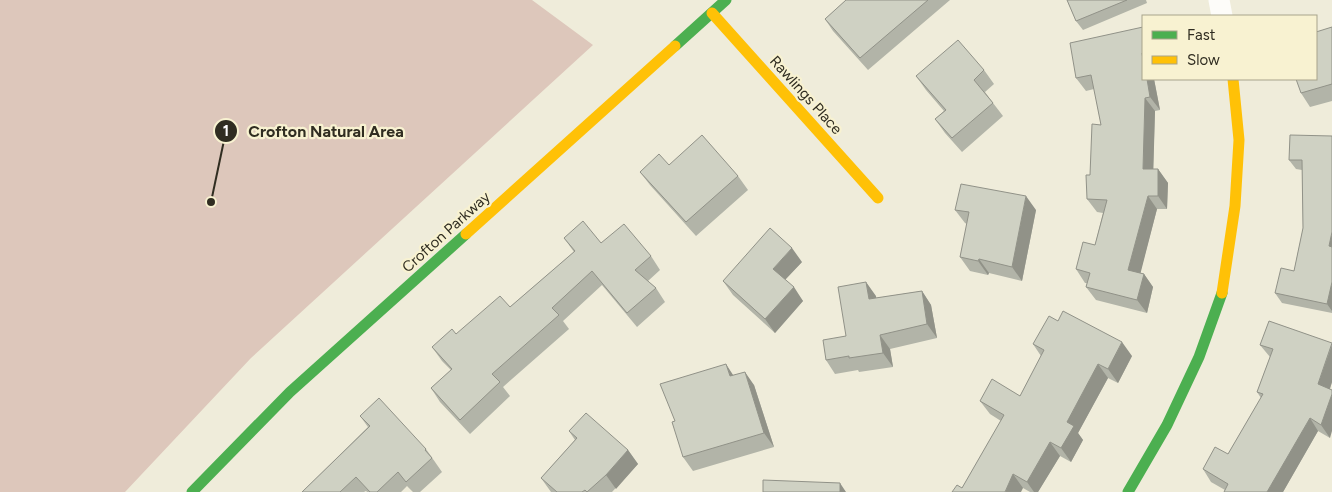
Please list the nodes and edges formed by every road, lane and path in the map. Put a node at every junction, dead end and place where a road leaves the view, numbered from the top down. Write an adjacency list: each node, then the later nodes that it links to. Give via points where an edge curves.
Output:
1 (726, 0): 3 (street, Crofton Parkway)
2 (1219, 0): 4 (street)
3 (712, 13): 6 (street, Rawlings Place); 7 (street, Crofton Parkway, via 290,392)
4 (1222, 15)
5 (1233, 80): 8 (street, via 1238,140 1236,206 1226,285 1167,425)
6 (878, 198)
7 (192, 492)
8 (1128, 492)

